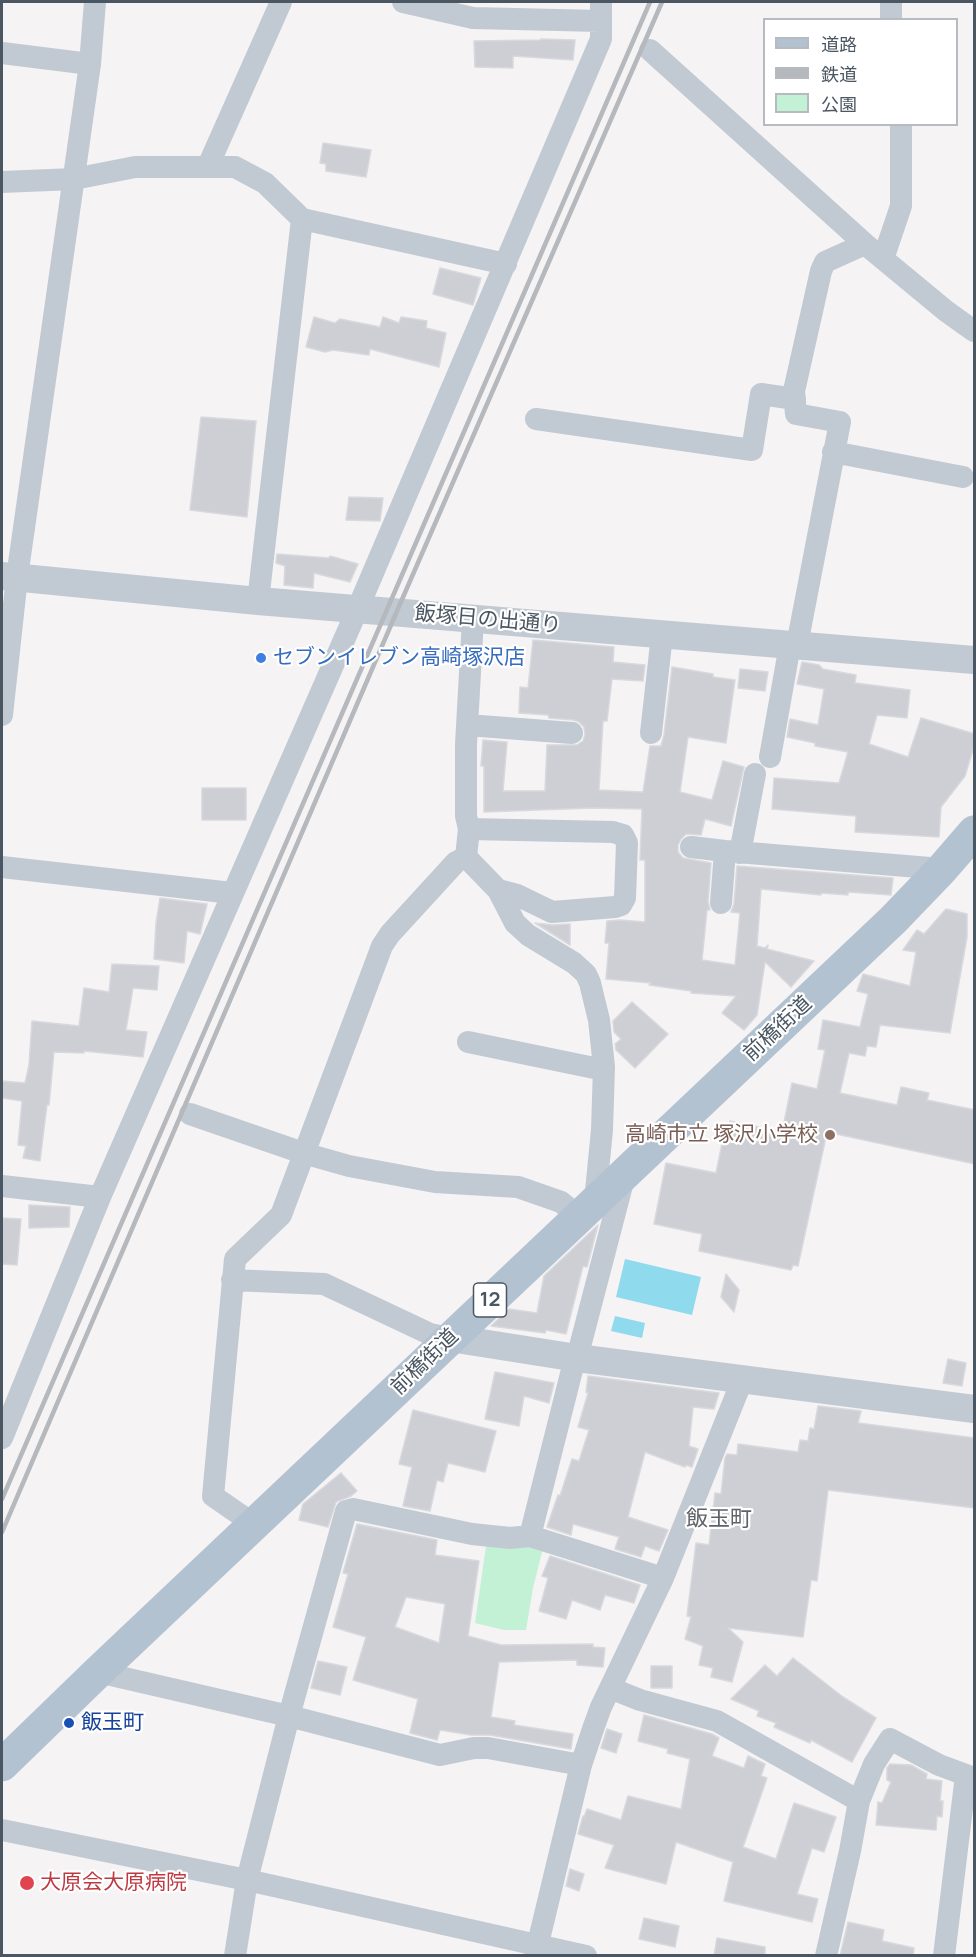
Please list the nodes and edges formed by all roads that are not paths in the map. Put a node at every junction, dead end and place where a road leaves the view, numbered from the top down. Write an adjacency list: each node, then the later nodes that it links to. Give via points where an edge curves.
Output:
1 (95, 2): 9 (street)
2 (403, 2): 5 (street, via 473,18)
3 (891, 2): 6 (street)
4 (277, 3): 11 (street)
5 (601, 11): 17 (street, via 601,39)
6 (891, 18)
7 (650, 50): 15 (street)
8 (2, 53): 9 (street)
9 (90, 64): 12 (street)
10 (902, 126): 16 (street, via 901,206)
11 (208, 166): 12 (street, via 135,167); 14 (street, via 235,167 265,183)
12 (74, 179): 13 (street); 23 (street)
13 (2, 182)
14 (302, 219): 17 (street); 24 (street)
15 (865, 244): 16 (street); 19 (street, via 825,262)
16 (883, 259): 18 (street)
17 (506, 264): 25 (street)
18 (975, 331)
19 (795, 399): 20 (street, via 760,394 752,450); 21 (street, via 796,414 840,423)
20 (536, 419)
21 (833, 452): 22 (street); 28 (street)
22 (963, 477)
23 (9, 576): 24 (street, 飯塚日の出通り); 30 (street)
24 (258, 601): 25 (street, 飯塚日の出通り)
25 (358, 608): 26 (street, 飯塚日の出通り); 44 (street)
26 (473, 619): 27 (street, 飯塚日の出通り); 31 (street)
27 (662, 635): 28 (street, 飯塚日の出通り); 33 (street)
28 (793, 645): 29 (street, 飯塚日の出通り); 34 (street)
29 (975, 660)
30 (2, 715)
31 (467, 725): 32 (street); 36 (street, via 465,779)
32 (572, 733)
33 (651, 733)
34 (770, 757)
35 (755, 774): 39 (street)
36 (469, 830): 40 (street); 43 (street, via 613,832 623,835 627,843 625,898 621,905 552,912)
37 (975, 832): 42 (main road, 前橋街道 / 12)
38 (691, 847): 39 (street)
39 (733, 852): 42 (street); 45 (street)
40 (466, 857): 43 (street); 49 (street, via 456,862 382,946)
41 (2, 867): 44 (street)
42 (942, 869): 50 (main road, 前橋街道 / 12)
43 (498, 890): 47 (street, via 515,923 586,974 602,1036)
44 (232, 892): 52 (street)
45 (721, 903)
46 (468, 1042): 47 (street)
47 (604, 1070): 53 (street, via 602,1130)
48 (189, 1114): 49 (street)
49 (303, 1153): 53 (street, via 435,1182 518,1187); 54 (street, via 281,1215 235,1259)
50 (624, 1174): 53 (main road, 前橋街道 / 12); 56 (street)
51 (2, 1186): 52 (street)
52 (100, 1197): 59 (street)
53 (587, 1209): 55 (main road, 前橋街道 / 12)
54 (232, 1280): 55 (street, via 324,1284 430,1334); 60 (street, via 213,1496)
55 (450, 1338): 56 (street); 60 (main road, 前橋街道 / 12)
56 (577, 1358): 57 (street); 61 (street)
57 (743, 1378): 58 (street); 62 (street)
58 (975, 1409)
59 (2, 1438)
60 (255, 1525): 63 (main road, 前橋街道 / 12)
61 (530, 1536): 62 (street); 65 (street, via 472,1534 353,1509 346,1511)
62 (663, 1578): 64 (street)
63 (98, 1672): 65 (street); 66 (main road, 前橋街道 / 12)
64 (610, 1688): 67 (street); 69 (street, via 717,1721)
65 (289, 1716): 67 (street, via 440,1755 488,1748); 71 (street)
66 (2, 1765)
67 (581, 1765): 72 (street)
68 (970, 1777): 69 (street, via 890,1739 874,1764); 76 (street)
69 (859, 1801): 75 (street)
70 (2, 1830): 71 (street)
71 (247, 1880): 72 (street); 73 (street)
72 (536, 1949): 74 (street)
73 (235, 1956)
74 (586, 1956)
75 (826, 1956)
76 (944, 1956)

